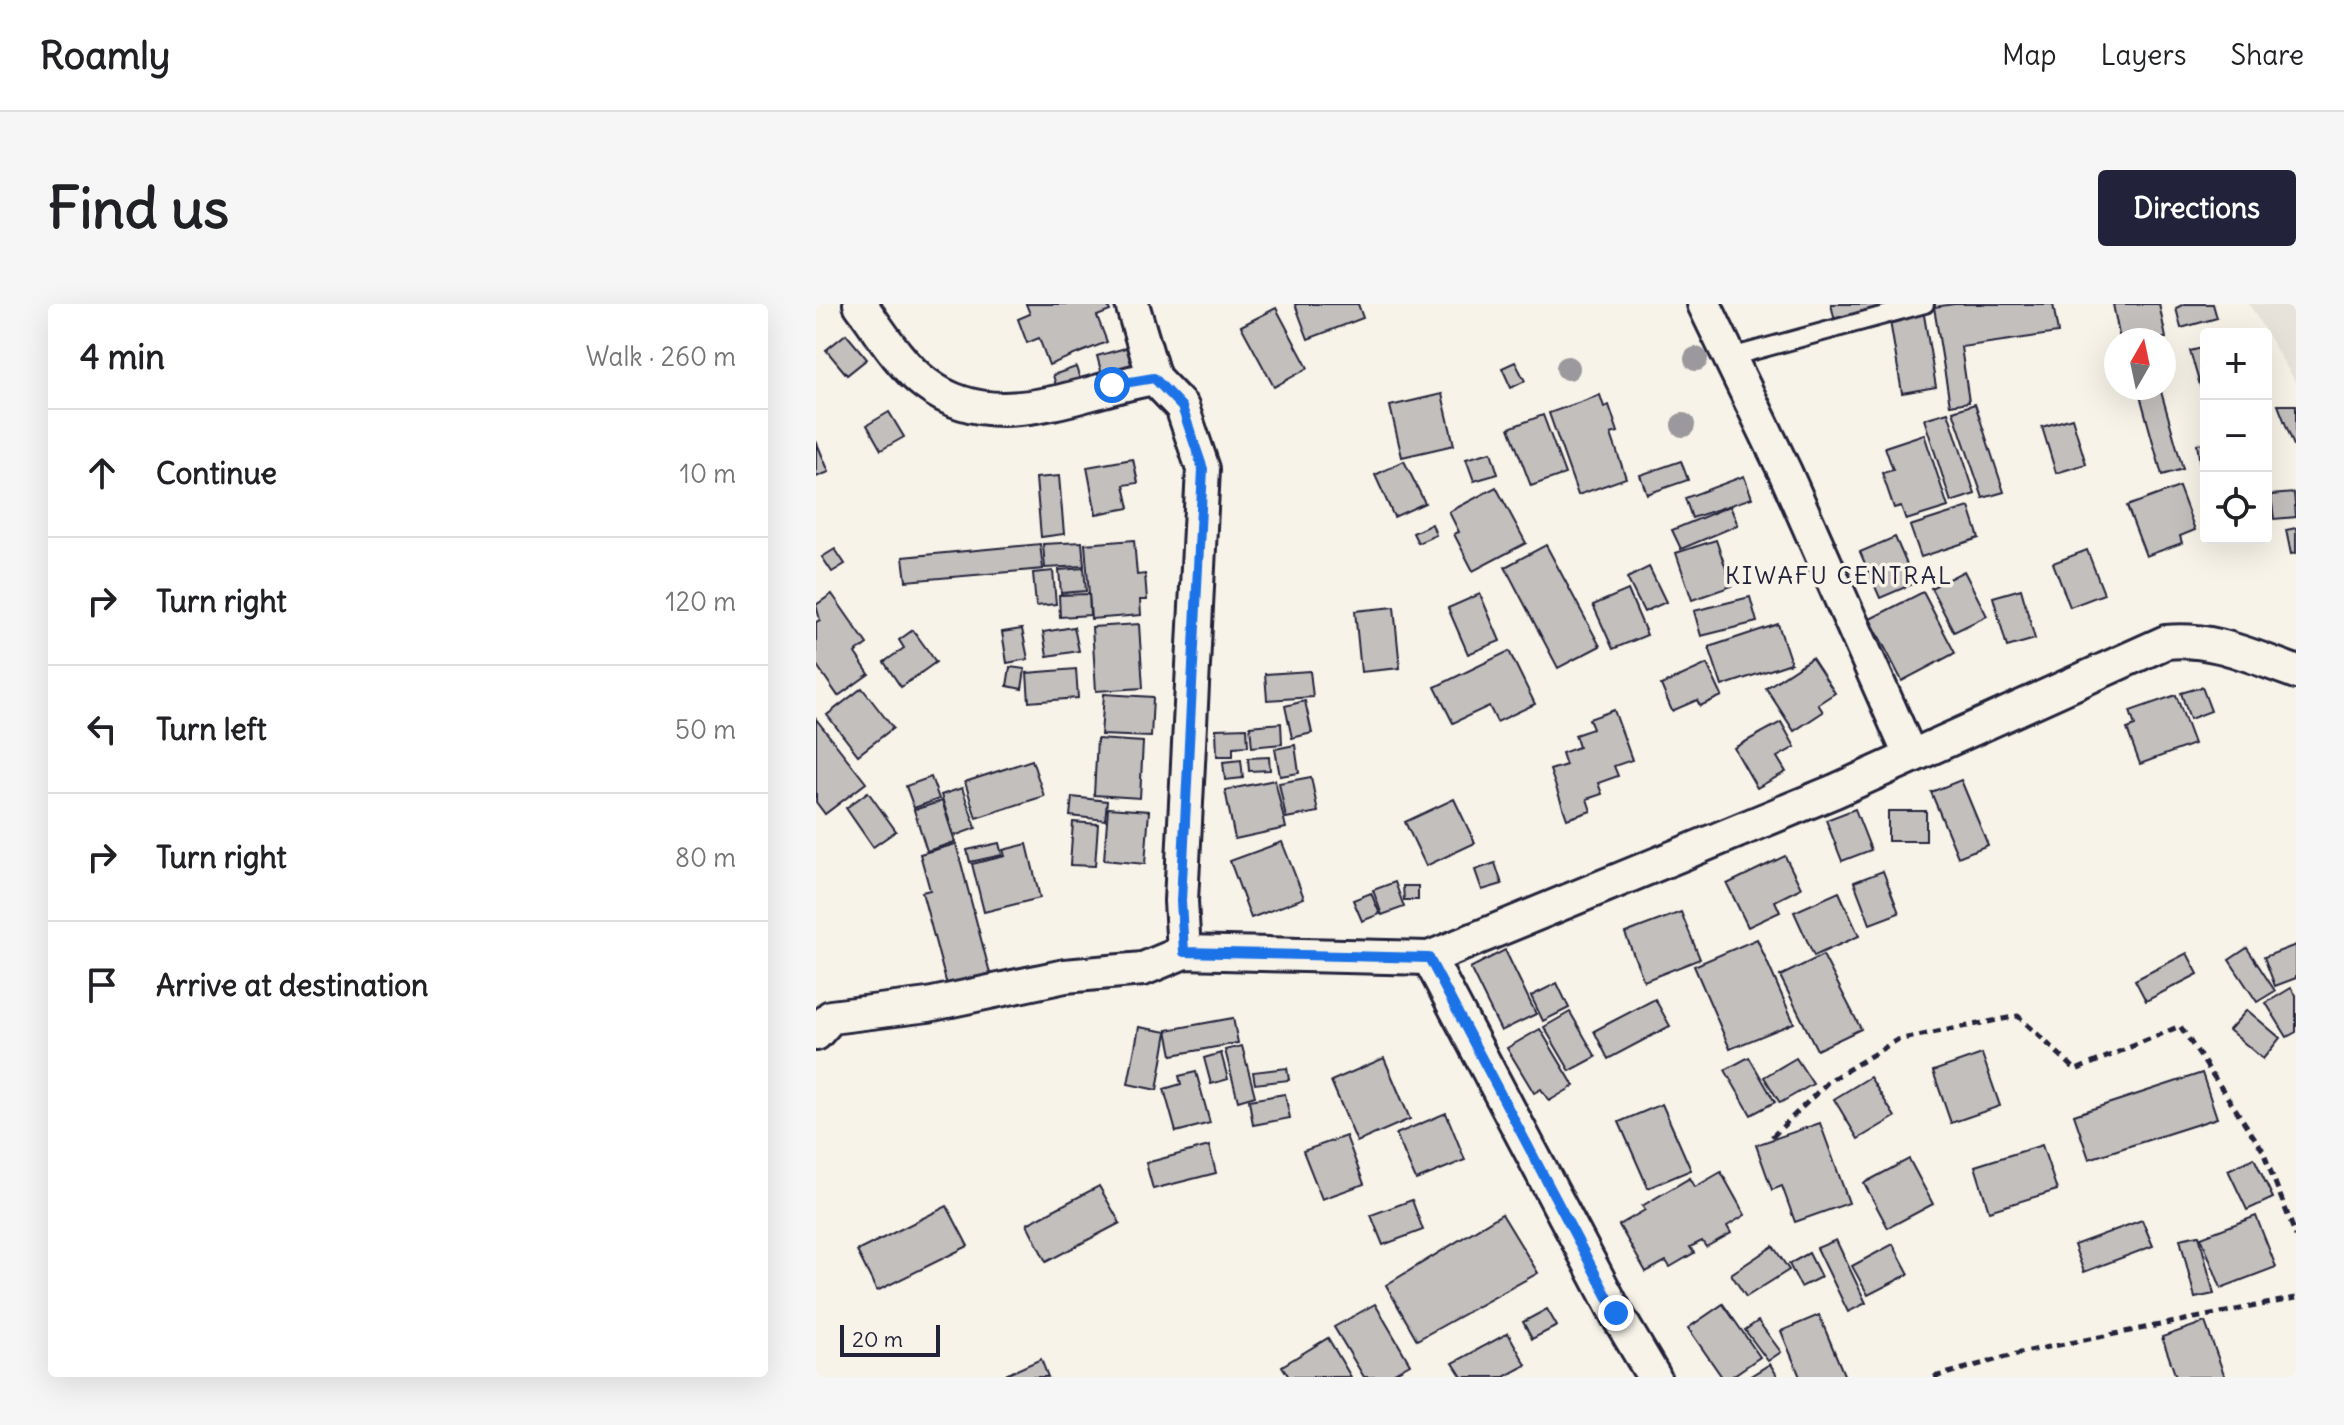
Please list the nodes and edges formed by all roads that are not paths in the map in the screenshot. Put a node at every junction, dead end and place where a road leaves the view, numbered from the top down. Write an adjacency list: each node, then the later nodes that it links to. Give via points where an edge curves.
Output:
1 (860, 304): 6 (street, via 925,384 974,409 1001,412)
2 (1132, 304): 6 (street)
3 (1704, 304): 5 (street)
4 (1925, 304): 5 (lane)
5 (1731, 357): 8 (street)
6 (1154, 378): 9 (street, via 1182,407 1203,469 1181,901)
7 (2296, 672): 8 (street, via 2193,639 2166,642)
8 (1910, 755): 10 (street, via 1835,791)
9 (1184, 952): 10 (street); 11 (street, via 1143,969 1065,976 928,1005)
10 (1429, 958): 12 (street)
11 (821, 1015)
12 (1654, 1377)

